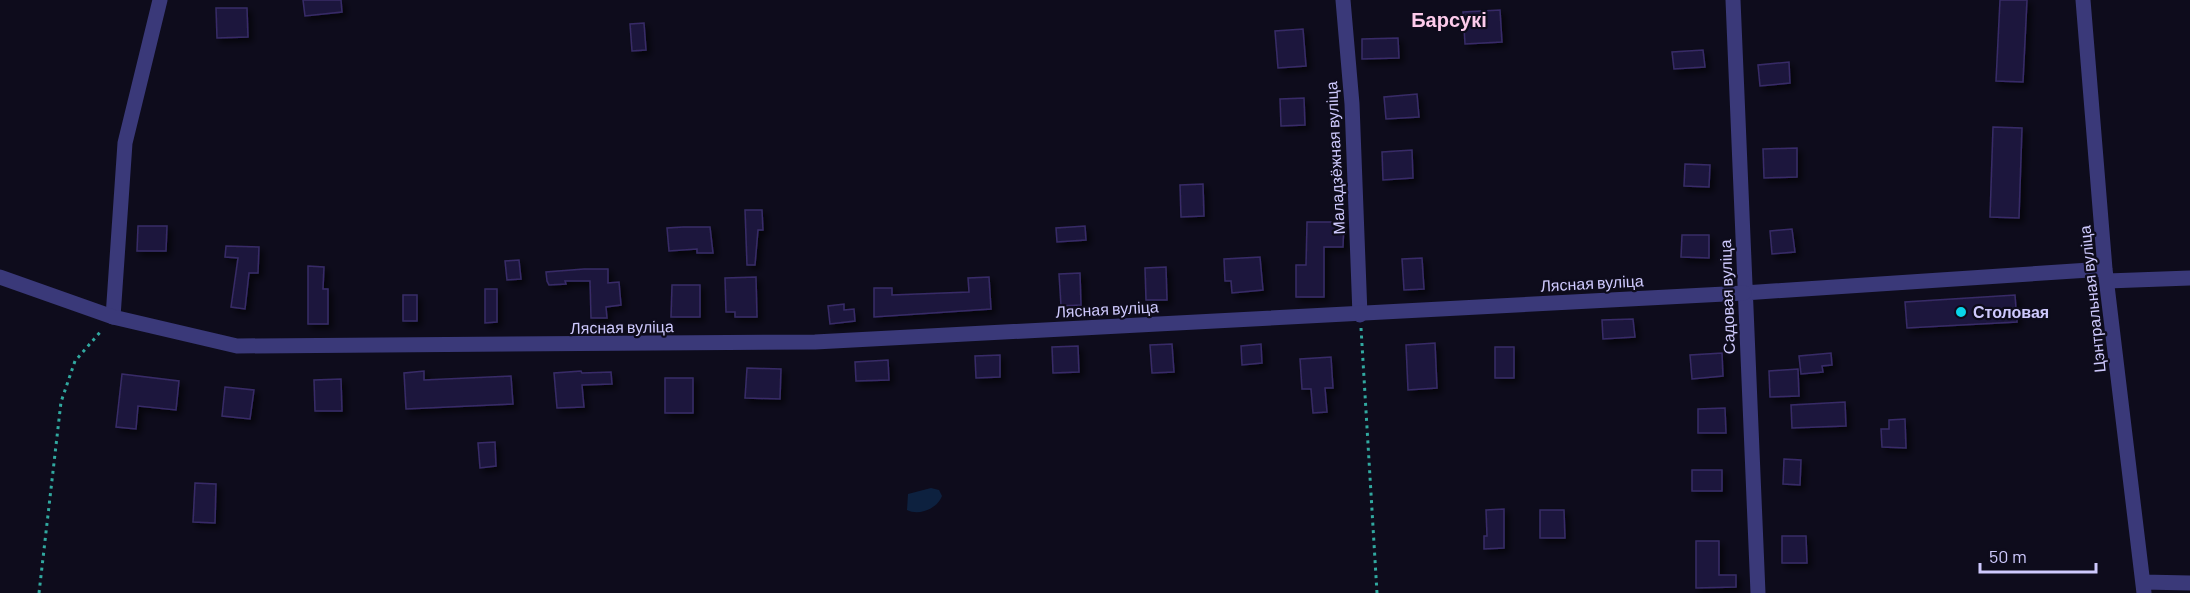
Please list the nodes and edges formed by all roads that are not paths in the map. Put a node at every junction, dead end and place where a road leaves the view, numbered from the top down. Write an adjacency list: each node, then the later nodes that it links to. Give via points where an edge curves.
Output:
1 (160, 0): 10 (street, via 125,143)
2 (1342, 0): 9 (street, Маладзёжная вуліца, via 1352,104)
3 (1732, 0): 8 (street, Садовая вуліца)
4 (2083, 0): 5 (street, Цэнтральная вуліца)
5 (2106, 275): 7 (street, Лясная вуліца); 8 (street, Лясная вуліца); 12 (street, Цэнтральная вуліца)
6 (0, 277): 10 (street, Лясная вуліца)
7 (2190, 278)
8 (1744, 293): 9 (street, Лясная вуліца); 13 (street, Садовая вуліца)
9 (1360, 315): 10 (street, Лясная вуліца, via 814,342 538,346 237,346)
10 (113, 317)
11 (2190, 583): 12 (street)
12 (2144, 587)
13 (1758, 593)

